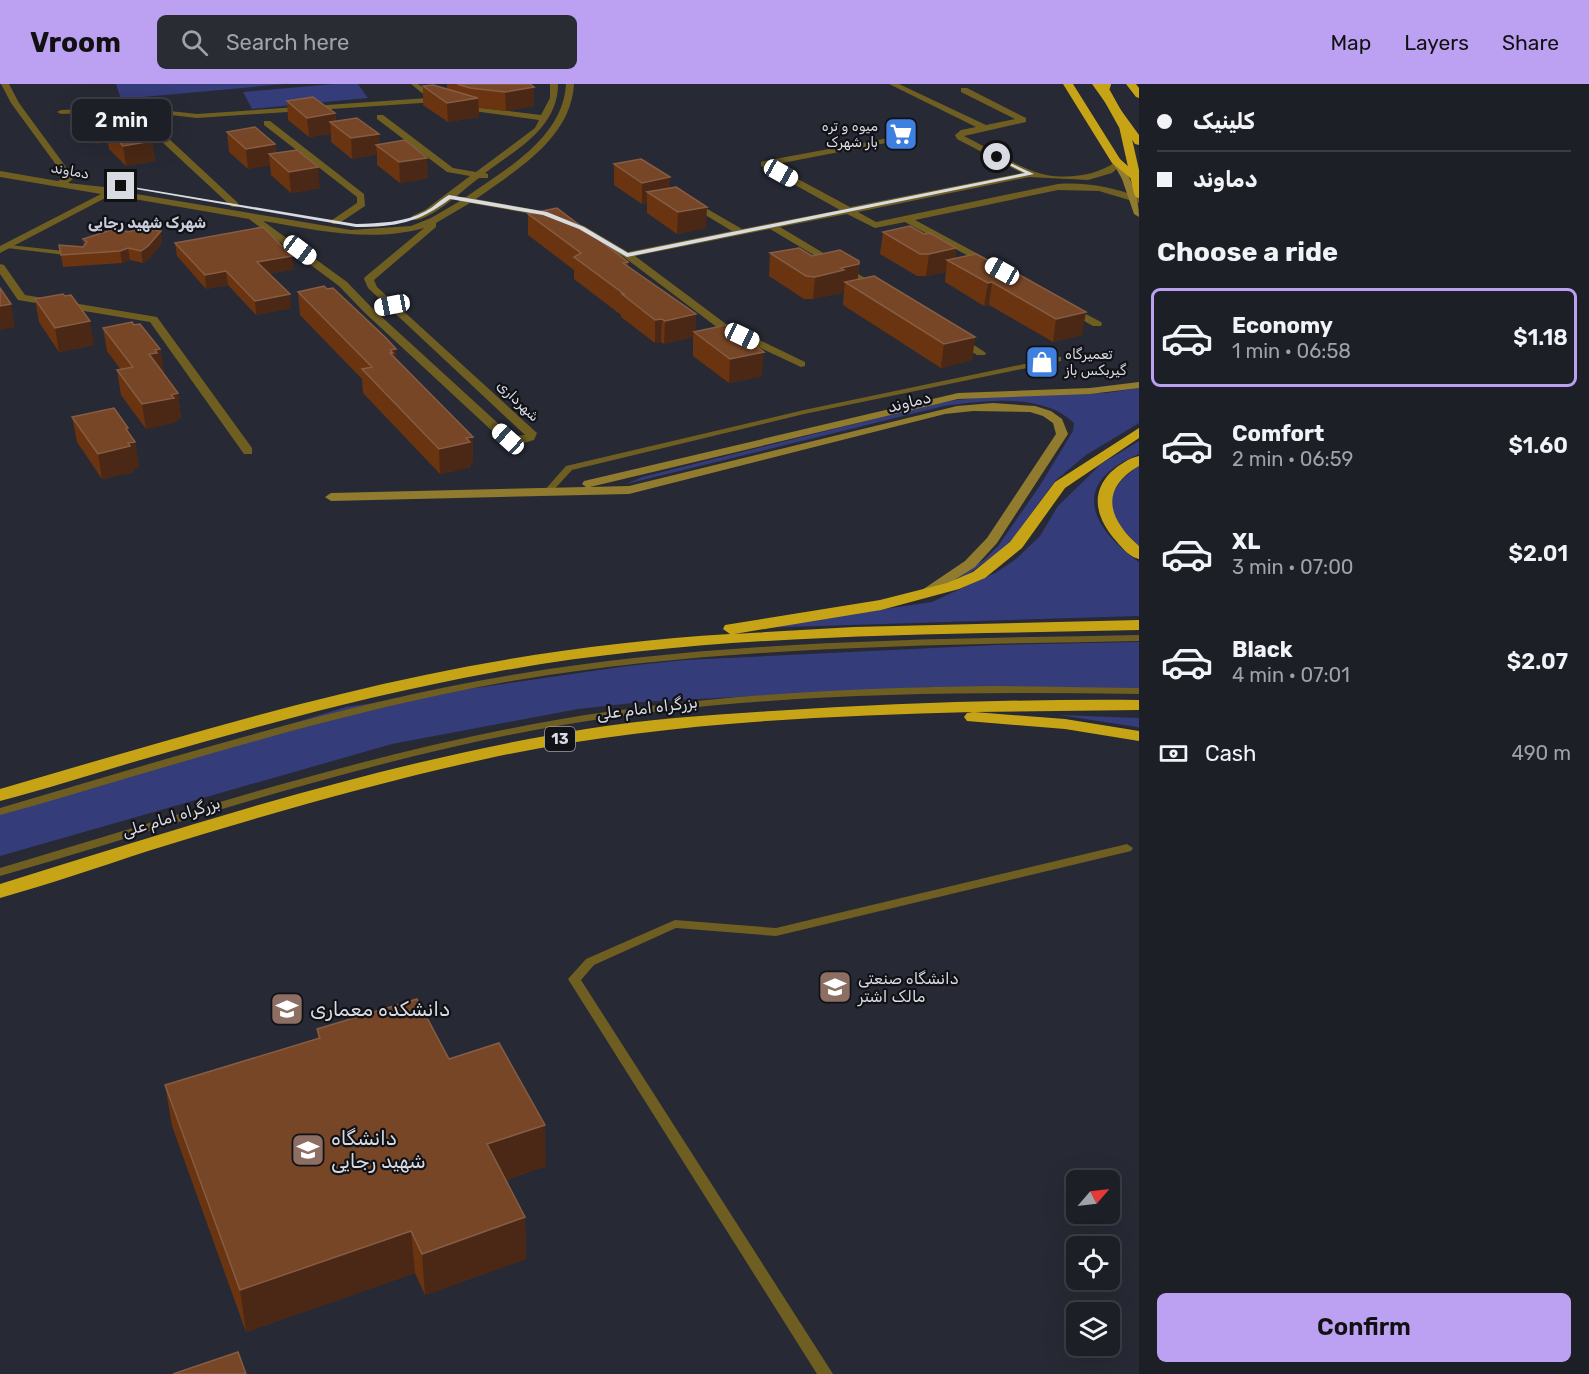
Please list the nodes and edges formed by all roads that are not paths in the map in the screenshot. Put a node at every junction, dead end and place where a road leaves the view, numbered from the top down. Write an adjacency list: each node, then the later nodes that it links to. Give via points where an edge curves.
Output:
1 (4, 84): 27 (street)
2 (554, 84): 15 (street, دماوند, via 554,98)
3 (570, 84): 28 (street, دماوند, via 570,99 555,131)
4 (892, 84): 19 (street)
5 (1068, 84): 22 (highway)
6 (1097, 84): 21 (highway)
7 (1107, 84): 17 (highway); 36 (highway, bridge, via 1104,90 1126,134)
8 (1131, 84): 11 (highway)
9 (414, 85): 12 (street)
10 (960, 87): 19 (street, via 1023,120)
11 (1139, 95)
12 (434, 100): 13 (street, via 197,116 134,109); 15 (street, via 468,109)
13 (61, 112)
14 (380, 117): 26 (street, via 450,170)
15 (545, 118): 26 (street, دماوند, via 527,141)
16 (267, 123): 44 (street, via 361,196 362,204)
17 (1139, 123)
18 (149, 125): 38 (street)
19 (985, 128): 25 (street, via 959,135)
20 (891, 139): 39 (street, via 764,164)
21 (1139, 142)
22 (1117, 163): 25 (street, via 1106,173 1083,178); 29 (highway); 36 (main road)
23 (0, 166): 27 (street, دماوند)
24 (0, 174): 30 (street, دماوند)
25 (1031, 174): 32 (street); 39 (street)
26 (479, 175): 28 (street); 35 (street, دماوند)
27 (70, 178): 30 (street); 31 (street, دماوند)
28 (496, 178): 37 (street, دماوند)
29 (1139, 182)
30 (60, 184): 33 (street, دماوند)
31 (121, 186): 33 (street); 38 (street, دماوند)
32 (1058, 186): 36 (street, via 1100,187); 43 (street)
33 (109, 192): 41 (street, دماوند); 47 (street)
34 (680, 196): 46 (street)
35 (449, 197): 37 (street); 44 (street, دماوند, via 409,221 384,225)
36 (1137, 197): 40 (main road)
37 (466, 200): 42 (street, دماوند); 49 (street, via 544,214 581,228)
38 (235, 205): 44 (street, دماوند)
39 (849, 211): 43 (street, via 875,225); 45 (street)
40 (1139, 214)
41 (250, 216): 42 (street, دماوند, via 351,233 420,226); 53 (street, شهرداری)
42 (444, 216): 52 (street)
43 (907, 219): 51 (street)
44 (335, 222)
45 (772, 226): 46 (street); 54 (street)
46 (740, 232): 49 (street)
47 (4, 248): 48 (lane)
48 (84, 255)
49 (627, 255): 62 (street, via 722,326)
50 (0, 267): 65 (street, via 22,298 153,319)
51 (997, 268)
52 (369, 279): 53 (street); 56 (street, شهرداری, via 369,284)
53 (343, 284): 57 (street, شهرداری)
54 (882, 293)
55 (1058, 302): 58 (street)
56 (392, 305): 57 (street); 57 (street, شهرداری, via 531,433 530,437 508,439)
57 (368, 310)
58 (1098, 324)
59 (951, 335): 60 (street)
60 (981, 353)
61 (1058, 359): 67 (lane, via 815,409 568,468)
62 (801, 364)
63 (1139, 385): 67 (main road, دماوند, via 1090,391 958,396)
64 (1134, 436): 70 (highway, via 1060,485 1016,544 979,575)
65 (248, 451)
66 (1139, 460): 69 (highway, via 1114,477 1103,496 1106,518)
67 (547, 492): 68 (main road, دماوند); 70 (main road, دماوند, via 629,490 945,411 1016,406 1035,409 1057,420 1062,434 992,540 970,564)
68 (331, 497)
69 (1139, 554)
70 (927, 593): 73 (highway, via 881,605 755,623)
71 (1139, 625): 73 (highway, via 776,635)
72 (1139, 638): 79 (lane, via 723,653 520,677 288,728)
73 (669, 642): 78 (highway, via 399,685 289,712)
74 (1139, 691): 81 (lane, via 838,693 705,702 559,722 354,767)
75 (1139, 705): 76 (highway, بزرگراه امام علی / 13)
76 (869, 709): 77 (highway, via 1065,724); 82 (highway, بزرگراه امام علی / 13, via 661,724 551,740 372,779 225,820)
77 (1139, 736)
78 (0, 795)
79 (0, 812)
80 (1127, 848): 83 (lane, via 776,932 675,924 590,962 574,980)
81 (0, 872)
82 (0, 891)
83 (825, 1374)

